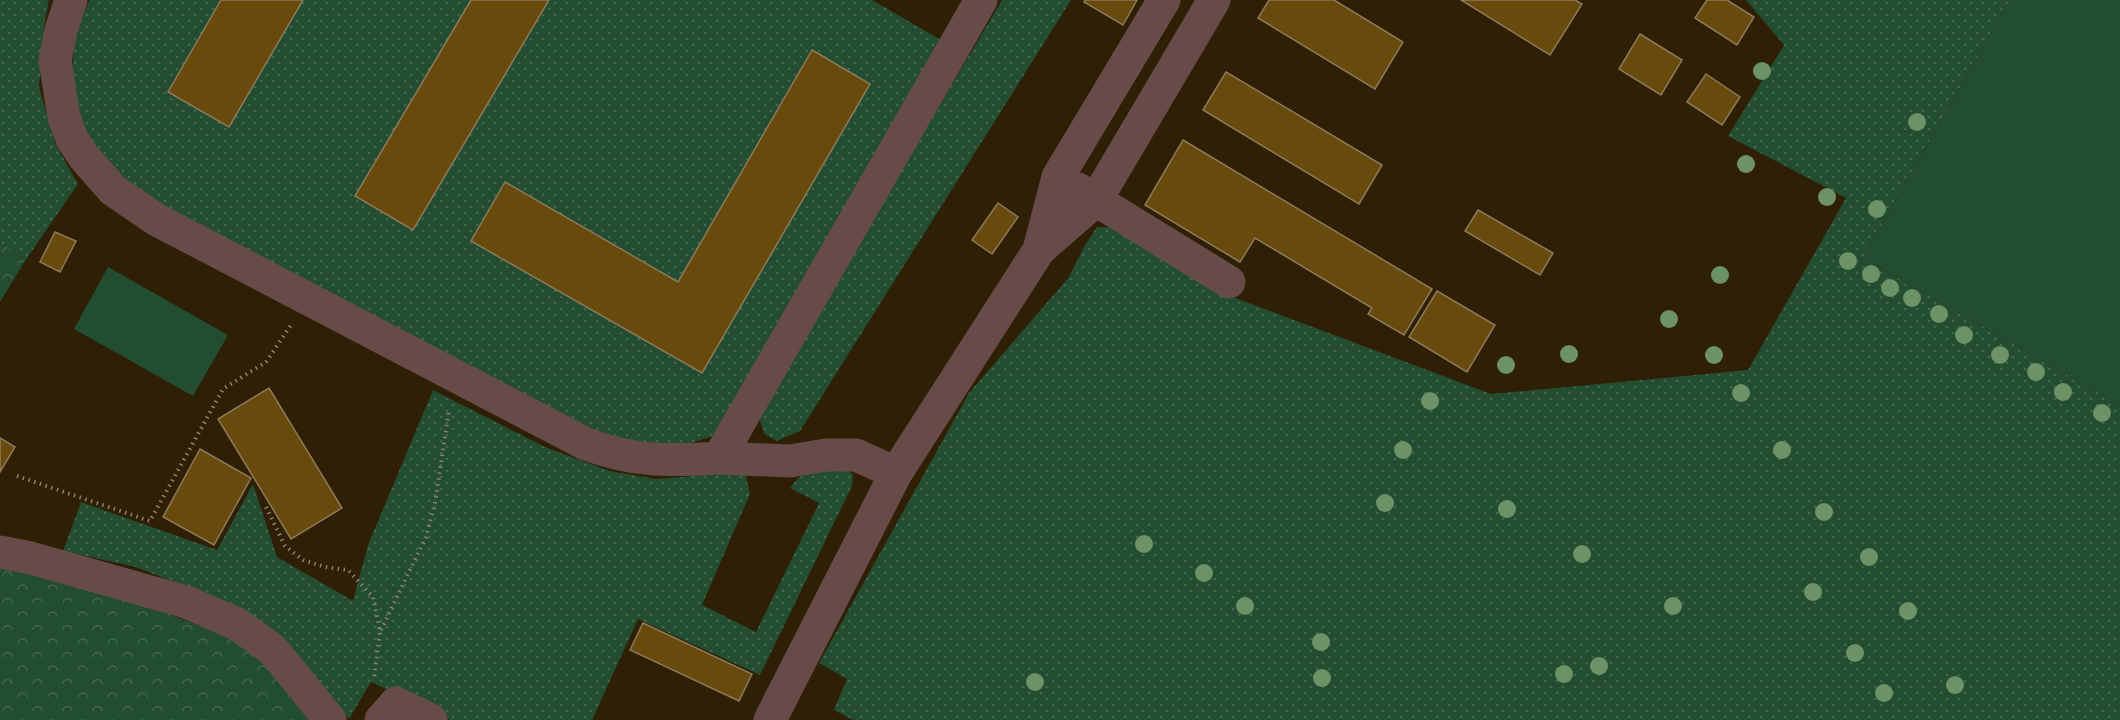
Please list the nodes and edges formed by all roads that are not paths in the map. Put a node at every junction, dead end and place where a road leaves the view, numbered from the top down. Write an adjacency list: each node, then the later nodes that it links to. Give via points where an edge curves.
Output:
1 (71, 0): 9 (lane, via 55,61 64,117 84,157 114,190 157,220 586,444 615,455 646,460)
2 (981, 0): 9 (lane)
3 (1164, 0): 5 (lane)
4 (1214, 0): 6 (lane)
5 (1058, 177): 6 (lane); 7 (lane)
6 (1096, 200): 7 (lane); 8 (lane)
7 (1039, 250): 10 (lane)
8 (1229, 282)
9 (719, 458): 10 (lane, via 790,461 856,455)
10 (896, 473): 15 (lane)
11 (0, 552): 12 (lane, via 186,602 237,624 273,650)
12 (330, 720)
13 (381, 720): 14 (lane, via 396,703)
14 (431, 720)
15 (770, 720)

